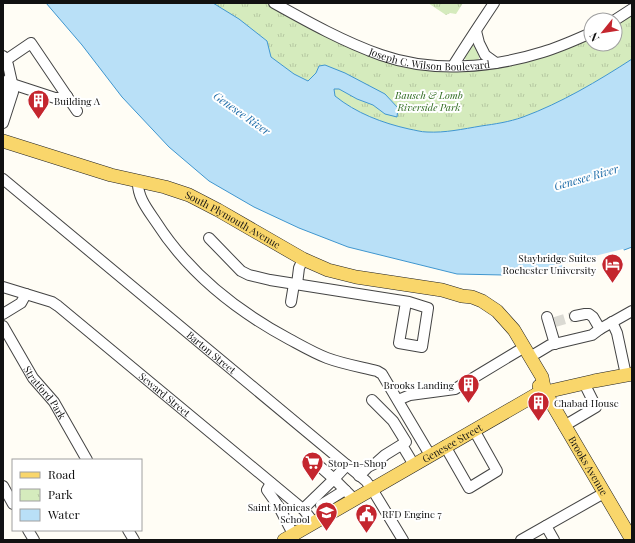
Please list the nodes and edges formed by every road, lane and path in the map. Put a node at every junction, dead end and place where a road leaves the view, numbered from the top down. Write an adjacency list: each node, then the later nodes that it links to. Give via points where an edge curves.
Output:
1 (494, 3): 5 (street)
2 (280, 5): 9 (street, Joseph C. Wilson Boulevard, via 360,47 382,55 417,63)
3 (632, 9): 4 (street)
4 (623, 15)
5 (476, 31): 8 (street, via 485,55); 9 (street)
6 (583, 36): 8 (street, Joseph C. Wilson Boulevard, via 543,52)
7 (4, 58): 10 (street, via 8,65); 11 (street, via 31,43)
8 (496, 63): 9 (street, Joseph C. Wilson Boulevard)
9 (453, 66)
10 (9, 81): 11 (street, via 55,98); 12 (street); 14 (street, via 12,92)
11 (67, 96): 13 (street)
12 (3, 99)
13 (77, 111)
14 (3, 123)
15 (3, 141): 17 (main road, South Plymouth Avenue)
16 (3, 179): 48 (street, Barton Street)
17 (138, 181): 19 (main road, South Plymouth Avenue, via 173,189 205,202); 40 (street, via 142,199 161,230 186,261 214,287 259,321 300,345 327,357 380,372)
18 (209, 238): 20 (street, via 246,274)
19 (303, 259): 20 (street); 21 (main road, South Plymouth Avenue, via 341,274)
20 (295, 284): 21 (street, via 408,302); 25 (street)
21 (412, 286): 24 (main road, South Plymouth Avenue)
22 (3, 287): 23 (street, Seward Street)
23 (26, 294): 27 (street, via 21,303); 52 (street, Seward Street, via 58,306)
24 (462, 296): 34 (main road, South Plymouth Avenue, via 494,320); 35 (main road, South Plymouth Avenue, via 477,298 497,312 514,330)
25 (291, 302)
26 (632, 312): 30 (street)
27 (3, 314)
28 (575, 316): 32 (street, via 590,314)
29 (550, 321): 33 (street)
30 (612, 322): 32 (street); 36 (street)
31 (3, 326): 46 (street, Stratford Park, via 33,378 54,402)
32 (600, 329): 33 (street, via 592,335)
33 (554, 344): 35 (street)
34 (518, 351): 38 (main road, South Plymouth Avenue, via 532,376); 40 (street, via 455,390 410,395)
35 (530, 357): 38 (main road, South Plymouth Avenue, via 542,378)
36 (629, 375): 37 (main road, Genesee Street)
37 (584, 383): 38 (main road, Genesee Street); 41 (street, via 596,407)
38 (545, 392): 41 (main road, Brooks Avenue); 42 (main road, Genesee Street, via 534,395)
39 (372, 400): 43 (street, via 395,423 406,442)
40 (398, 400): 45 (street)
41 (564, 426): 55 (main road, Brooks Avenue)
42 (474, 430): 44 (main road, Genesee Street); 44 (street, via 497,471 469,488)
43 (402, 445): 49 (street); 50 (street, via 368,467)
44 (446, 446): 45 (main road, Genesee Street)
45 (430, 455): 49 (main road, Genesee Street)
46 (86, 459)
47 (316, 463): 51 (street)
48 (347, 465): 50 (street, Barton Street); 51 (street)
49 (414, 465): 54 (main road, Genesee Street)
50 (360, 476): 54 (street, Barton Street)
51 (334, 479): 56 (street); 59 (street)
52 (271, 482): 57 (street, Seward Street); 60 (street, via 267,490)
53 (3, 486): 58 (street)
54 (372, 489): 56 (main road, Genesee Street); 69 (street, Barton Street)
55 (604, 493): 63 (street); 72 (main road, Brooks Avenue)
56 (350, 495): 59 (main road, Genesee Street)
57 (287, 496): 60 (street); 61 (street, Seward Street)
58 (12, 502)
59 (321, 506): 61 (street); 62 (main road, Genesee Street)
60 (279, 507): 66 (street)
61 (303, 510): 62 (street, Seward Street)
62 (314, 523): 66 (main road, Genesee Street)
63 (546, 526): 70 (street); 71 (street)
64 (29, 531): 67 (street)
65 (129, 531): 68 (street)
66 (289, 537)
67 (34, 540)
68 (134, 540)
69 (403, 540)
70 (521, 540)
71 (556, 540)
72 (632, 540)

